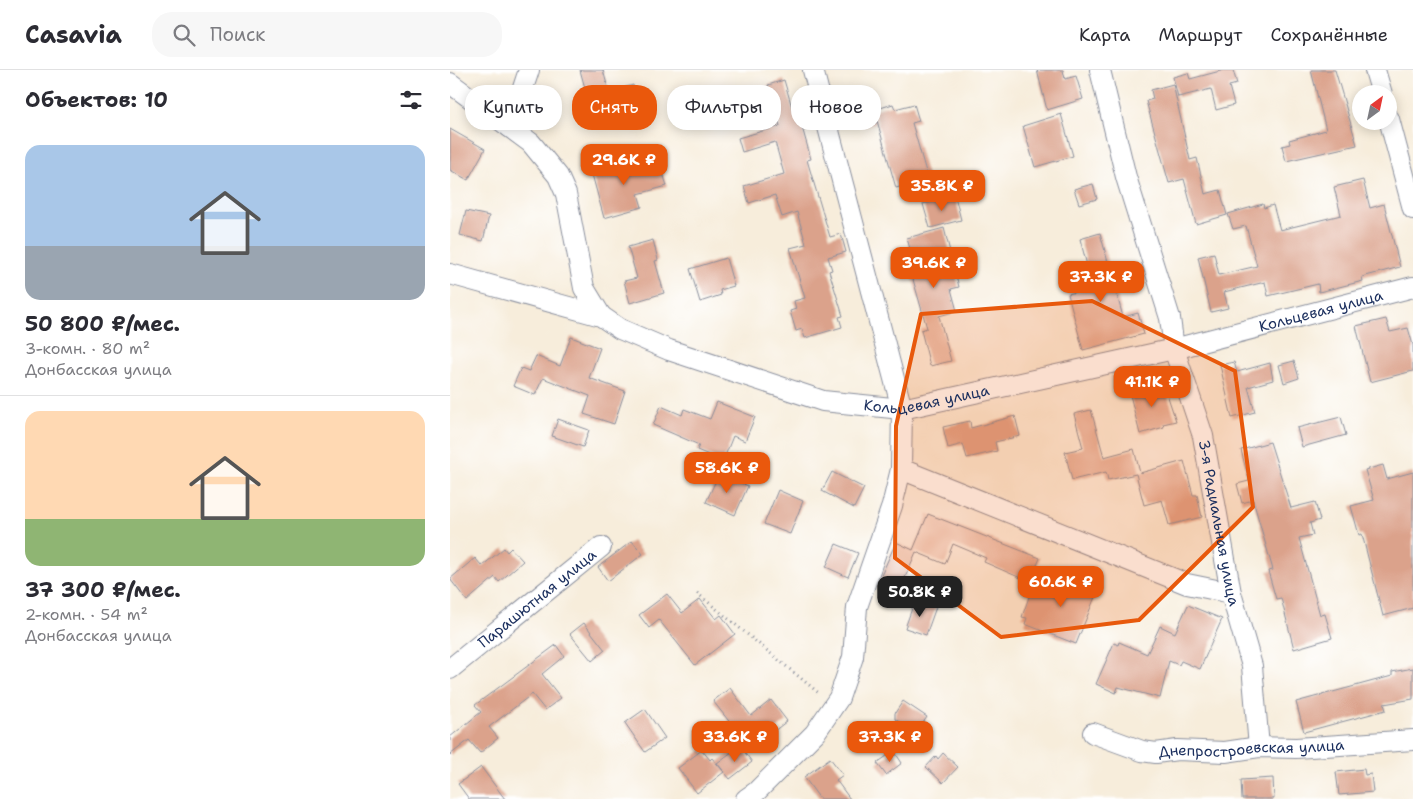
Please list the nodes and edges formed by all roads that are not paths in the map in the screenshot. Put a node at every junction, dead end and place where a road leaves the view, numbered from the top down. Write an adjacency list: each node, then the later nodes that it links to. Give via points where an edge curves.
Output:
1 (529, 70): 6 (street)
2 (813, 70): 16 (street)
3 (1100, 70): 15 (street, 3-я Радиальная улица, via 1126,177 1170,318)
4 (1375, 70): 7 (street)
5 (450, 83): 8 (street)
6 (524, 85)
7 (1379, 85)
8 (465, 94)
9 (514, 130): 14 (street, via 531,143 558,176 566,194 584,288)
10 (1392, 130): 11 (street)
11 (1413, 209)
12 (450, 274): 14 (street, Кольцевая улица)
13 (1413, 287): 15 (street, Кольцевая улица)
14 (601, 316): 16 (street, Кольцевая улица, via 620,330 669,350 823,401)
15 (1174, 349): 16 (street, Кольцевая улица); 19 (street, 3-я Радиальная улица, via 1203,436)
16 (902, 409): 17 (street)
17 (901, 469): 19 (street, via 1187,584); 24 (street, via 892,506 857,607 853,657 839,698 815,733)
18 (601, 547): 20 (street, Парашютная улица)
19 (1231, 593): 23 (street, 3-я Радиальная улица, via 1252,666)
20 (450, 669)
21 (1093, 733): 23 (street, Днепростроевская улица, via 1156,753 1177,750 1225,752)
22 (1413, 740): 23 (street, Днепростроевская улица, via 1296,748)
23 (1259, 747)
24 (746, 799)

